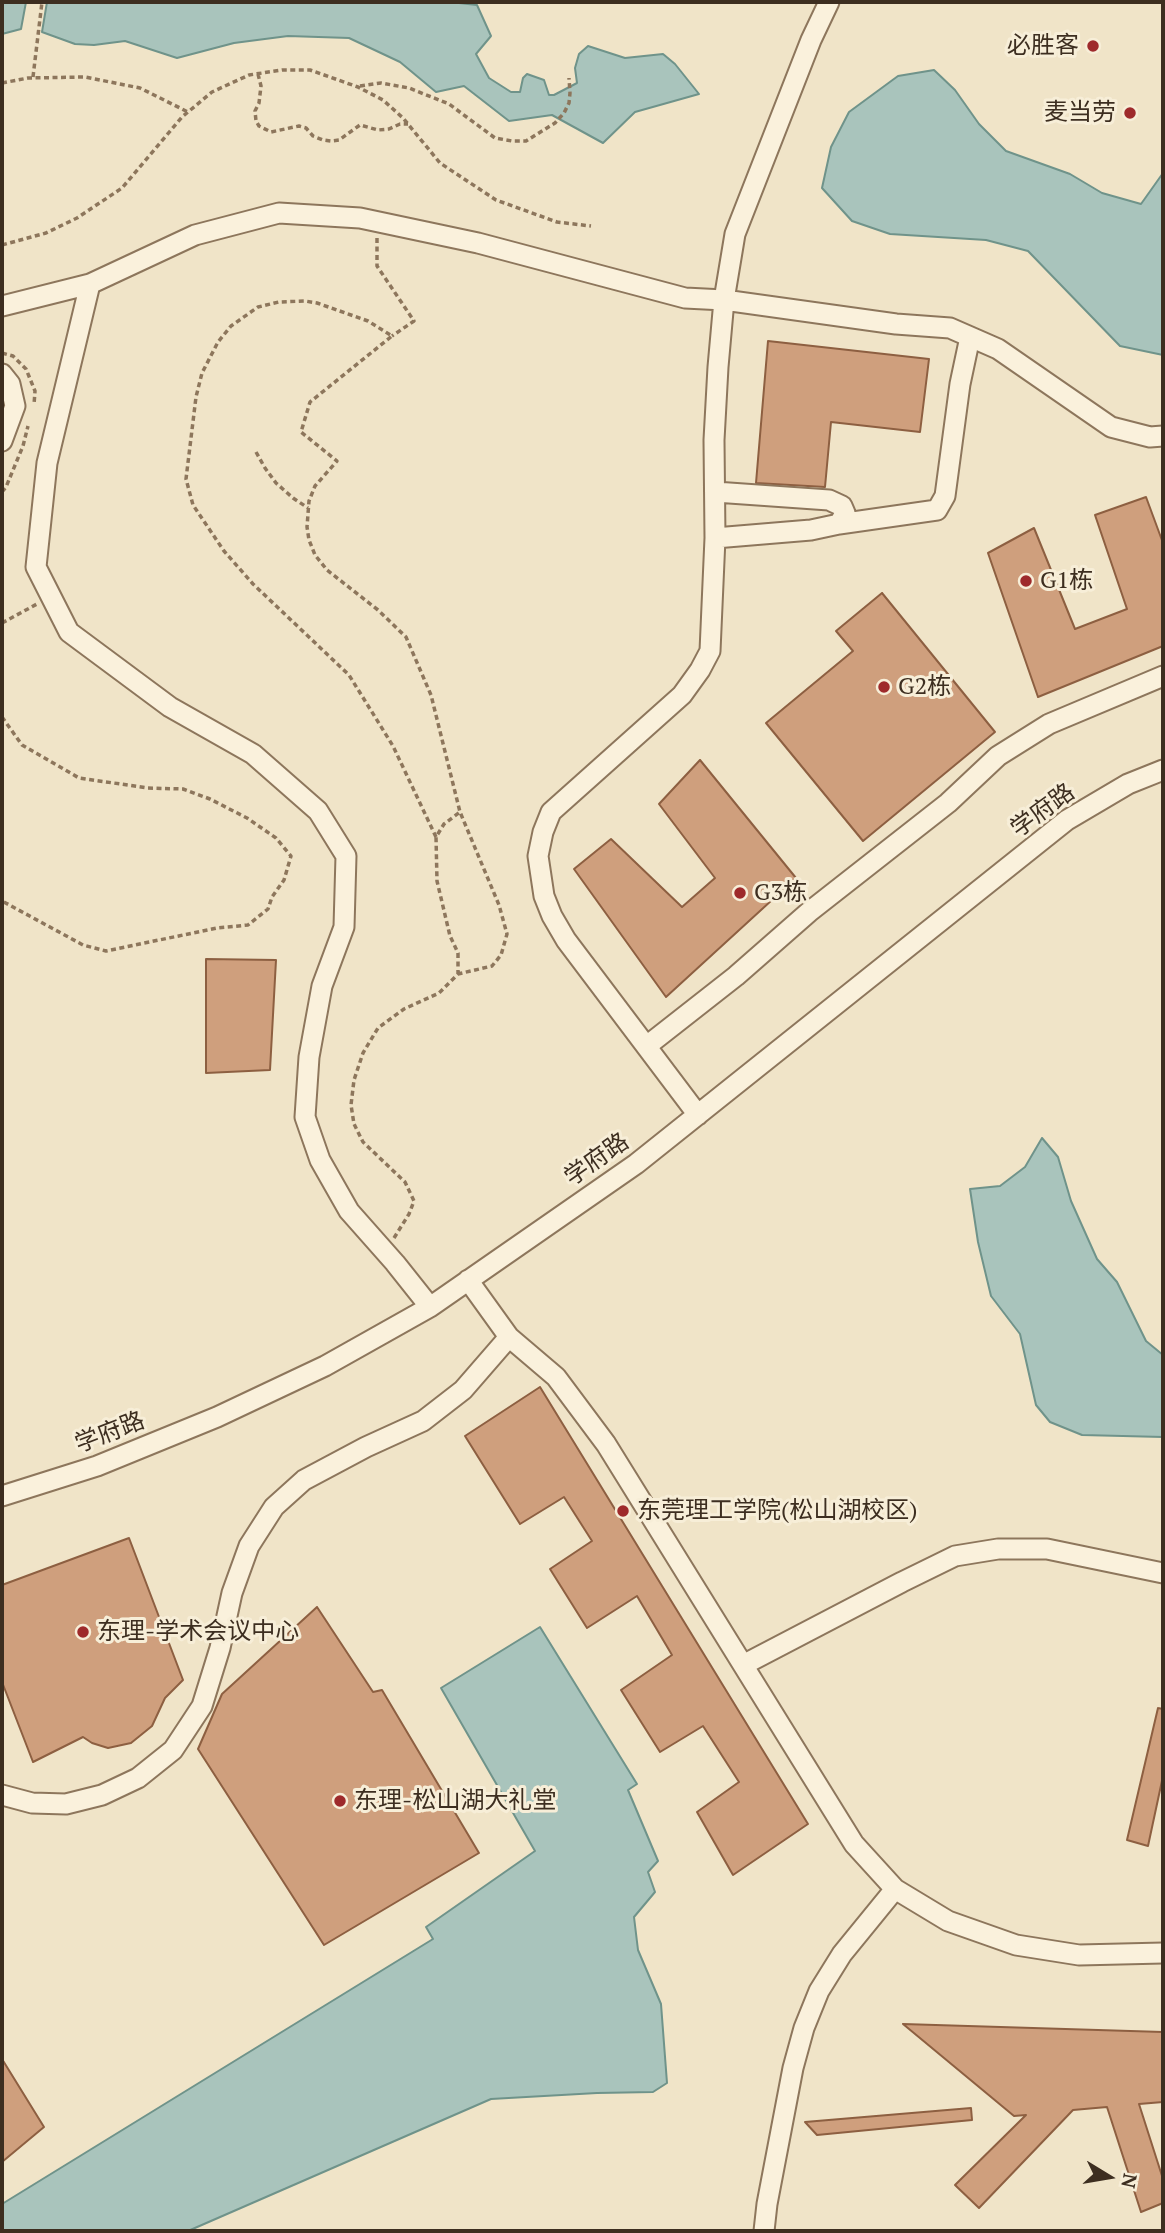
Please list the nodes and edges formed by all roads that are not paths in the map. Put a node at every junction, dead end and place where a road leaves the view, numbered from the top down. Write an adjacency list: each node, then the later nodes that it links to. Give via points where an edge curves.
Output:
1 (829, 2): 3 (street, via 735,234)
2 (90, 284): 3 (street, via 195,235 279,213 381,222 685,298); 4 (street); 17 (street, via 47,463 36,567 69,632 170,707 253,754 318,811 346,856 344,927 322,986 309,1057 305,1117 320,1160 349,1211)
3 (724, 300): 5 (street, via 950,328); 9 (street)
4 (2, 306)
5 (971, 337): 7 (street, via 998,349 1111,427); 10 (street, via 945,496 937,510 875,519)
6 (2, 374): 8 (street, via 10,384 15,406)
7 (1163, 436)
8 (2, 441)
9 (715, 492): 10 (street, via 829,500); 11 (street)
10 (841, 515): 11 (street, via 811,530)
11 (715, 538): 14 (street, via 710,651 682,695 551,812 538,856 552,916)
12 (1163, 676): 14 (street, via 1049,724 998,756 948,803)
13 (1163, 770): 15 (street, 学府路, via 1128,784 1067,820)
14 (648, 1045): 15 (street)
15 (698, 1115): 16 (street, 学府路, via 636,1164)
16 (468, 1280): 17 (street, 学府路); 18 (street)
17 (430, 1307): 19 (street, 学府路, via 325,1366 217,1417 97,1465)
18 (509, 1337): 21 (street, via 556,1377 606,1444); 22 (street, via 463,1390 423,1421 304,1480 274,1507 249,1546 202,1706 173,1749 138,1778 102,1795 66,1804 32,1803)
19 (2, 1496)
20 (1163, 1573): 21 (street, via 1047,1549 998,1549 955,1556)
21 (743, 1665): 23 (street, via 854,1844)
22 (2, 1795)
23 (895, 1889): 24 (street, via 948,1921 1016,1945 1079,1955); 25 (street, via 842,1954 819,1990 804,2028)
24 (1163, 1953)
25 (764, 2231)

